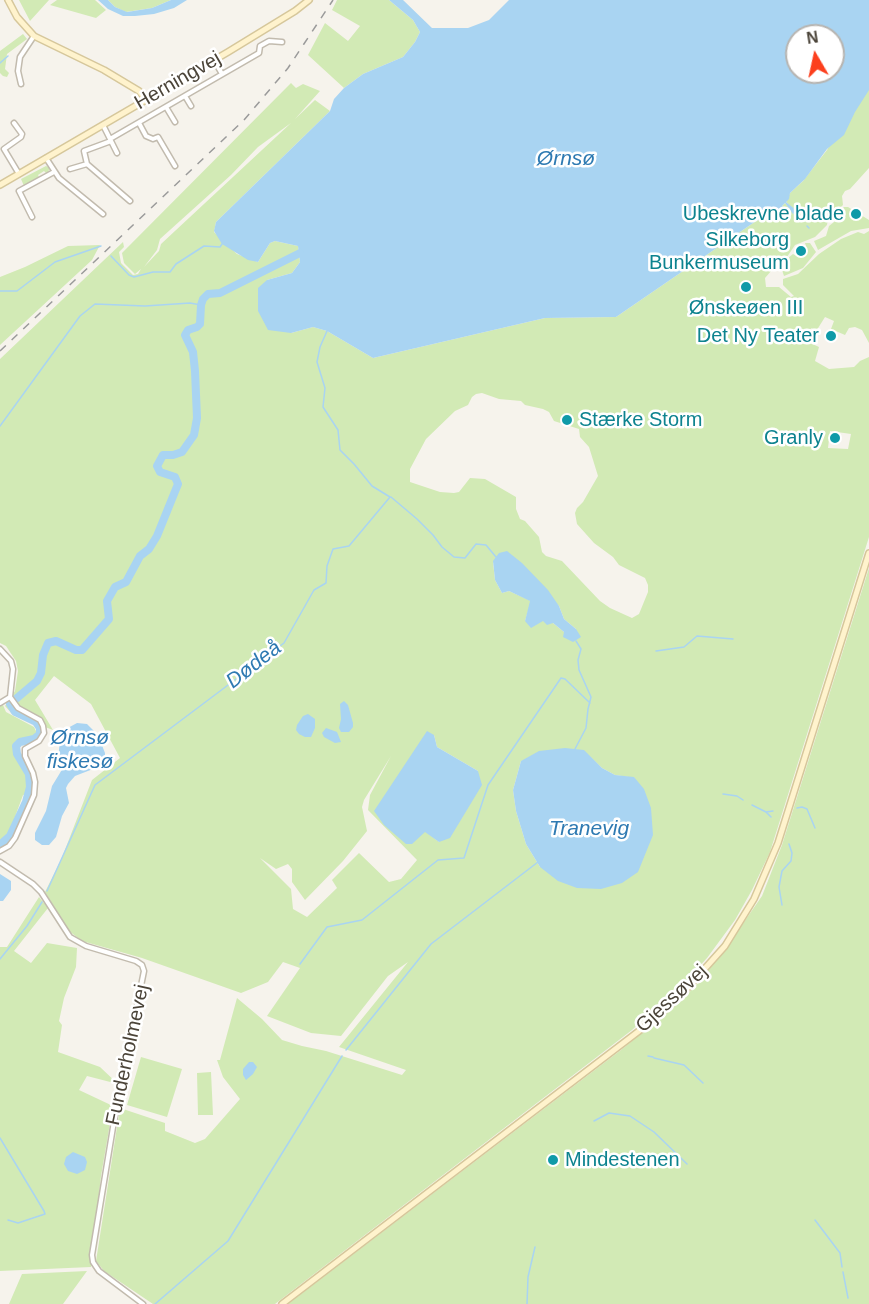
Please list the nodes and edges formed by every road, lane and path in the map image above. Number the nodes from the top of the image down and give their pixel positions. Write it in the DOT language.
graph roads {
  1 [pos="8,0"];
  2 [pos="309,0"];
  3 [pos="34,36"];
  4 [pos="282,42"];
  5 [pos="214,60"];
  6 [pos="222,74"];
  7 [pos="21,84"];
  8 [pos="185,96"];
  9 [pos="146,100"];
  10 [pos="191,106"];
  11 [pos="166,107"];
  12 [pos="175,122"];
  13 [pos="14,123"];
  14 [pos="139,123"];
  15 [pos="103,125"];
  16 [pos="111,140"];
  17 [pos="2,150"];
  18 [pos="117,153"];
  19 [pos="46,158"];
  20 [pos="87,164"];
  21 [pos="175,166"];
  22 [pos="70,169"];
  23 [pos="54,172"];
  24 [pos="19,174"];
  25 [pos="0,185"];
  26 [pos="130,201"];
  27 [pos="103,214"];
  28 [pos="32,217"];
  29 [pos="869,553"];
  30 [pos="0,649"];
  31 [pos="10,697"];
  32 [pos="0,703"];
  33 [pos="0,851"];
  34 [pos="0,862"];
  35 [pos="143,1304"];
  36 [pos="282,1304"];
  1 -- 3 [label="street"];
  2 -- 5 [label="street, Herningvej"];
  3 -- 7 [label="street"];
  3 -- 9 [label="street"];
  4 -- 6 [label="street"];
  5 -- 6 [label="street"];
  5 -- 9 [label="street, Herningvej"];
  6 -- 8 [label="street"];
  8 -- 10 [label="street"];
  8 -- 11 [label="street"];
  9 -- 15 [label="street, Herningvej"];
  11 -- 12 [label="street"];
  11 -- 14 [label="street"];
  13 -- 17 [label="street"];
  14 -- 16 [label="street"];
  14 -- 21 [label="street"];
  15 -- 16 [label="street"];
  15 -- 19 [label="street, Herningvej"];
  16 -- 18 [label="street"];
  16 -- 20 [label="street"];
  17 -- 24 [label="street"];
  19 -- 23 [label="street"];
  19 -- 24 [label="street, Herningvej"];
  20 -- 22 [label="street"];
  20 -- 26 [label="street"];
  23 -- 27 [label="street"];
  23 -- 28 [label="street"];
  24 -- 25 [label="street, Herningvej"];
  29 -- 36 [label="street, Gjessøvej"];
  30 -- 31 [label="street"];
  31 -- 32 [label="street"];
  31 -- 33 [label="street"];
  34 -- 35 [label="street, Funderholmevej"];
}
